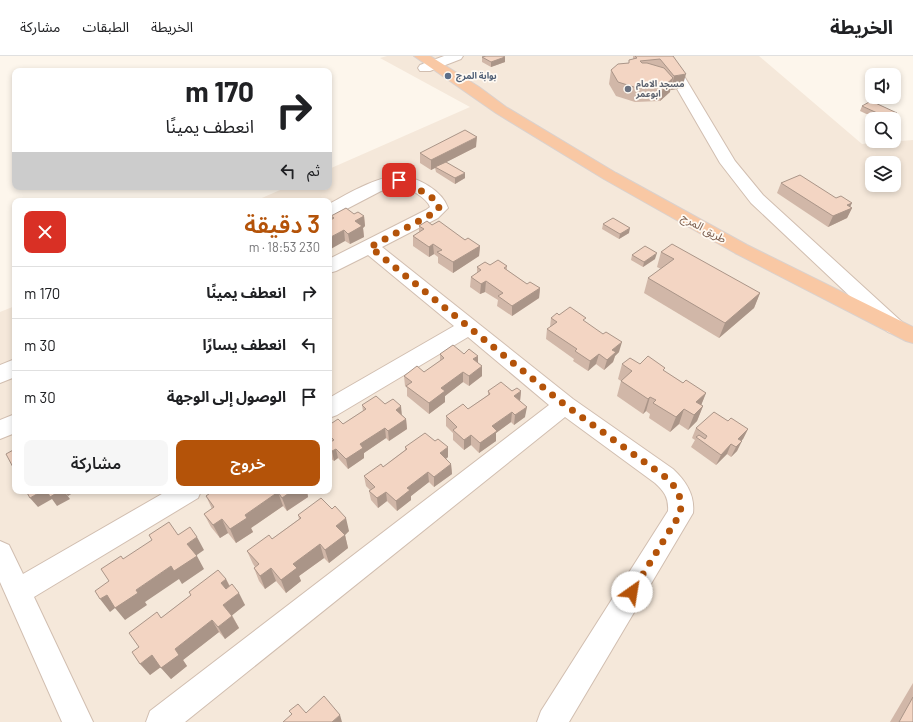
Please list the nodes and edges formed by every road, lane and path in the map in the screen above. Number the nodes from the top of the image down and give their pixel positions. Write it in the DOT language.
graph roads {
  1 [pos="406,56"];
  2 [pos="456,56"];
  3 [pos="665,56"];
  4 [pos="427,63"];
  5 [pos="332,210"];
  6 [pos="370,247"];
  7 [pos="332,266"];
  8 [pos="468,327"];
  9 [pos="896,328"];
  10 [pos="913,336"];
  11 [pos="12,369"];
  12 [pos="0,375"];
  13 [pos="565,405"];
  14 [pos="332,407"];
  15 [pos="12,424"];
  16 [pos="0,430"];
  17 [pos="184,494"];
  18 [pos="0,554"];
  19 [pos="17,592"];
  20 [pos="78,722"];
  21 [pos="161,722"];
  22 [pos="552,722"];
  1 -- 4 [label="highway, طريق المرج"];
  2 -- 4 [label="street"];
  3 -- 9 [label="street"];
  4 -- 9 [label="highway, طريق المرج"];
  5 -- 6 [label="street"];
  6 -- 7 [label="street"];
  6 -- 8 [label="street"];
  8 -- 13 [label="street"];
  8 -- 14 [label="street"];
  9 -- 10 [label="highway, طريق المرج"];
  11 -- 12 [label="street"];
  13 -- 21 [label="street"];
  13 -- 22 [label="street"];
  15 -- 16 [label="street"];
  17 -- 19 [label="street"];
  18 -- 19 [label="street"];
  19 -- 20 [label="street"];
}
